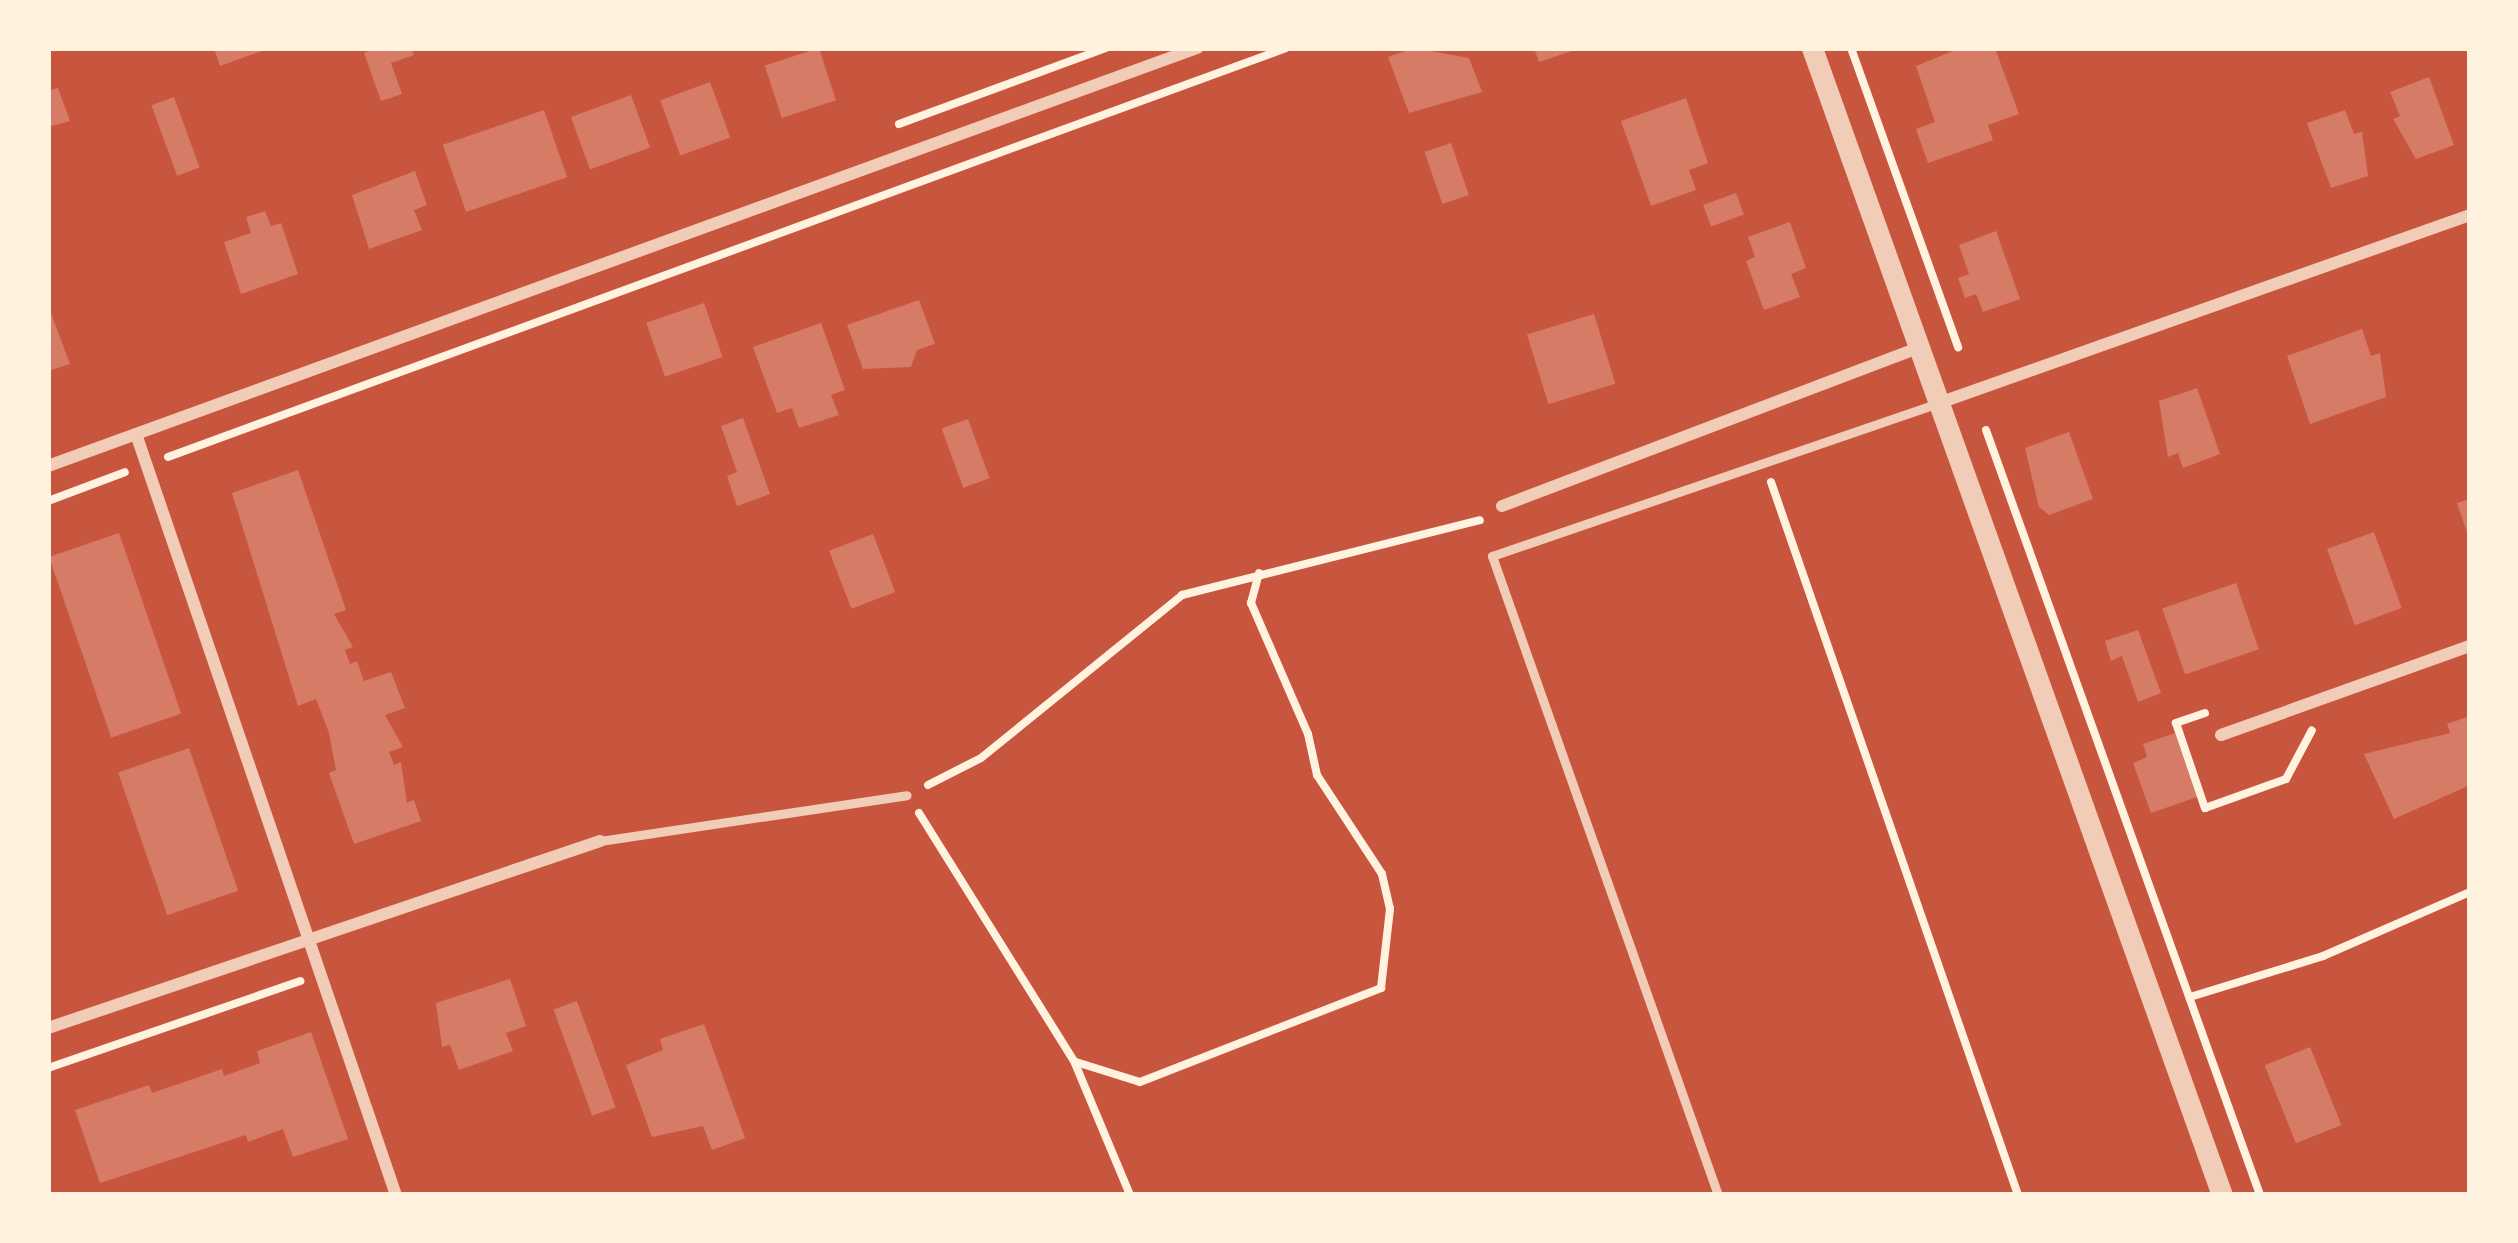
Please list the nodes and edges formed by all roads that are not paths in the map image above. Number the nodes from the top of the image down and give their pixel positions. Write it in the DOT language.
graph roads {
  1 [pos="1197,48"];
  2 [pos="1812,48"];
  3 [pos="2470,215"];
  4 [pos="1919,348"];
  5 [pos="1939,403"];
  6 [pos="136,434"];
  7 [pos="48,466"];
  8 [pos="1502,506"];
  9 [pos="2470,646"];
  10 [pos="2221,735"];
  11 [pos="907,794"];
  12 [pos="600,841"];
  13 [pos="312,937"];
  14 [pos="48,1028"];
  15 [pos="396,1195"];
  16 [pos="1718,1195"];
  17 [pos="2222,1195"];
  1 -- 6 [label="street"];
  2 -- 4 [label="street"];
  3 -- 5 [label="street"];
  4 -- 5 [label="street"];
  4 -- 8 [label="street"];
  5 -- 16 [label="lane"];
  5 -- 17 [label="street"];
  6 -- 7 [label="street"];
  6 -- 13 [label="street"];
  9 -- 10 [label="street"];
  11 -- 12 [label="lane"];
  12 -- 13 [label="street"];
  13 -- 14 [label="street"];
  13 -- 15 [label="street"];
}
